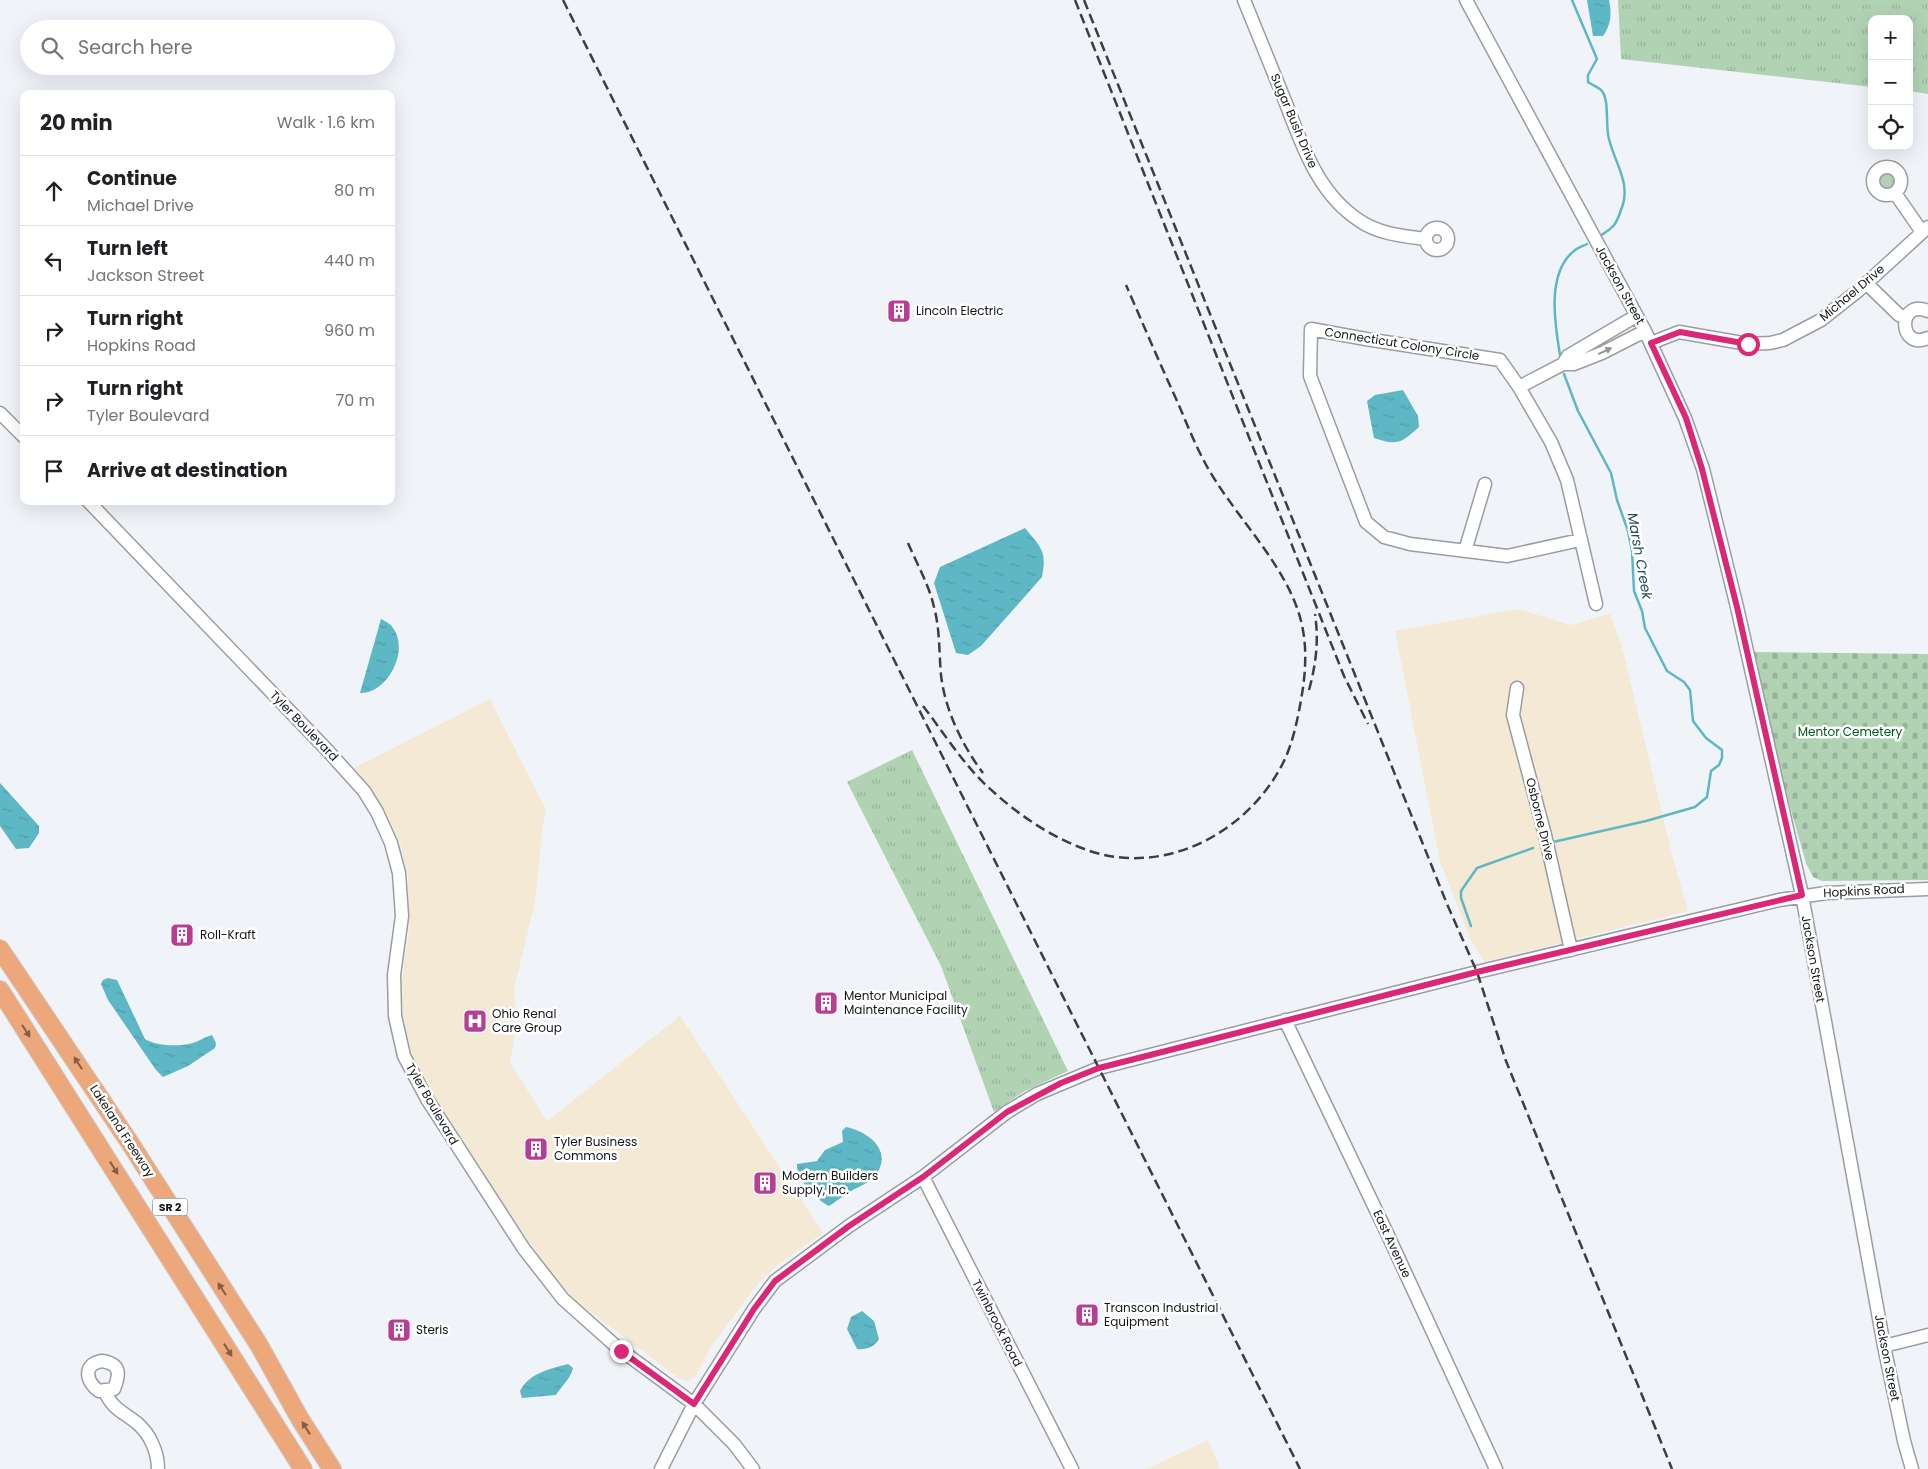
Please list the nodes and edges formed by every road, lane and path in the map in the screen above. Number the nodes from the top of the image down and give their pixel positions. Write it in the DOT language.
graph roads {
  1 [pos="1244,0"];
  2 [pos="1466,0"];
  3 [pos="1895,193"];
  4 [pos="1925,230"];
  5 [pos="1426,239"];
  6 [pos="1866,283"];
  7 [pos="1928,311"];
  8 [pos="1636,316"];
  9 [pos="1906,318"];
  10 [pos="1645,330"];
  11 [pos="1928,338"];
  12 [pos="1651,343"];
  13 [pos="1563,364"];
  14 [pos="1519,387"];
  15 [pos="0,413"];
  16 [pos="20,433"];
  17 [pos="1485,484"];
  18 [pos="92,505"];
  19 [pos="1580,540"];
  20 [pos="1465,551"];
  21 [pos="1596,604"];
  22 [pos="1517,688"];
  23 [pos="1928,888"];
  24 [pos="1802,895"];
  25 [pos="0,949"];
  26 [pos="1571,950"];
  27 [pos="0,990"];
  28 [pos="1285,1020"];
  29 [pos="923,1177"];
  30 [pos="1928,1335"];
  31 [pos="1884,1346"];
  32 [pos="104,1390"];
  33 [pos="694,1404"];
  34 [pos="158,1469"];
  35 [pos="303,1469"];
  36 [pos="332,1469"];
  37 [pos="661,1469"];
  38 [pos="753,1469"];
  39 [pos="1072,1469"];
  40 [pos="1496,1469"];
  41 [pos="1912,1469"];
  1 -- 5 [label="street, Sugar Bush Drive"];
  2 -- 8 [label="street, Jackson Street"];
  3 -- 4 [label="street"];
  4 -- 6 [label="street, Michael Drive"];
  6 -- 9 [label="street"];
  6 -- 12 [label="street, Michael Drive"];
  7 -- 9 [label="street"];
  8 -- 10 [label="street, Jackson Street"];
  8 -- 13 [label="street"];
  9 -- 11 [label="street"];
  10 -- 12 [label="street, Jackson Street"];
  13 -- 10 [label="street, one-way"];
  12 -- 24 [label="street, Jackson Street"];
  13 -- 14 [label="street"];
  14 -- 19 [label="street, Connecticut Colony Circle"];
  14 -- 20 [label="street, Connecticut Colony Circle"];
  15 -- 16 [label="street"];
  17 -- 20 [label="street"];
  18 -- 33 [label="street, Tyler Boulevard"];
  19 -- 20 [label="street, Connecticut Colony Circle"];
  19 -- 21 [label="street, Connecticut Colony Circle"];
  22 -- 26 [label="street, Osborne Drive"];
  23 -- 24 [label="street, Hopkins Road"];
  24 -- 26 [label="street, Hopkins Road"];
  24 -- 31 [label="street, Jackson Street"];
  36 -- 25 [label="highway, Lakeland Freeway / SR 2, one-way"];
  26 -- 28 [label="street, Hopkins Road"];
  27 -- 35 [label="highway, Lakeland Freeway / SR 2, one-way"];
  28 -- 29 [label="street, Hopkins Road"];
  28 -- 40 [label="street, East Avenue"];
  29 -- 33 [label="street, Hopkins Road"];
  29 -- 39 [label="street, Twinbrook Road"];
  30 -- 31 [label="street"];
  31 -- 41 [label="street, Jackson Street"];
  32 -- 34 [label="street"];
  33 -- 37 [label="street, Hopkins Road"];
  33 -- 38 [label="street, Tyler Boulevard"];
}
